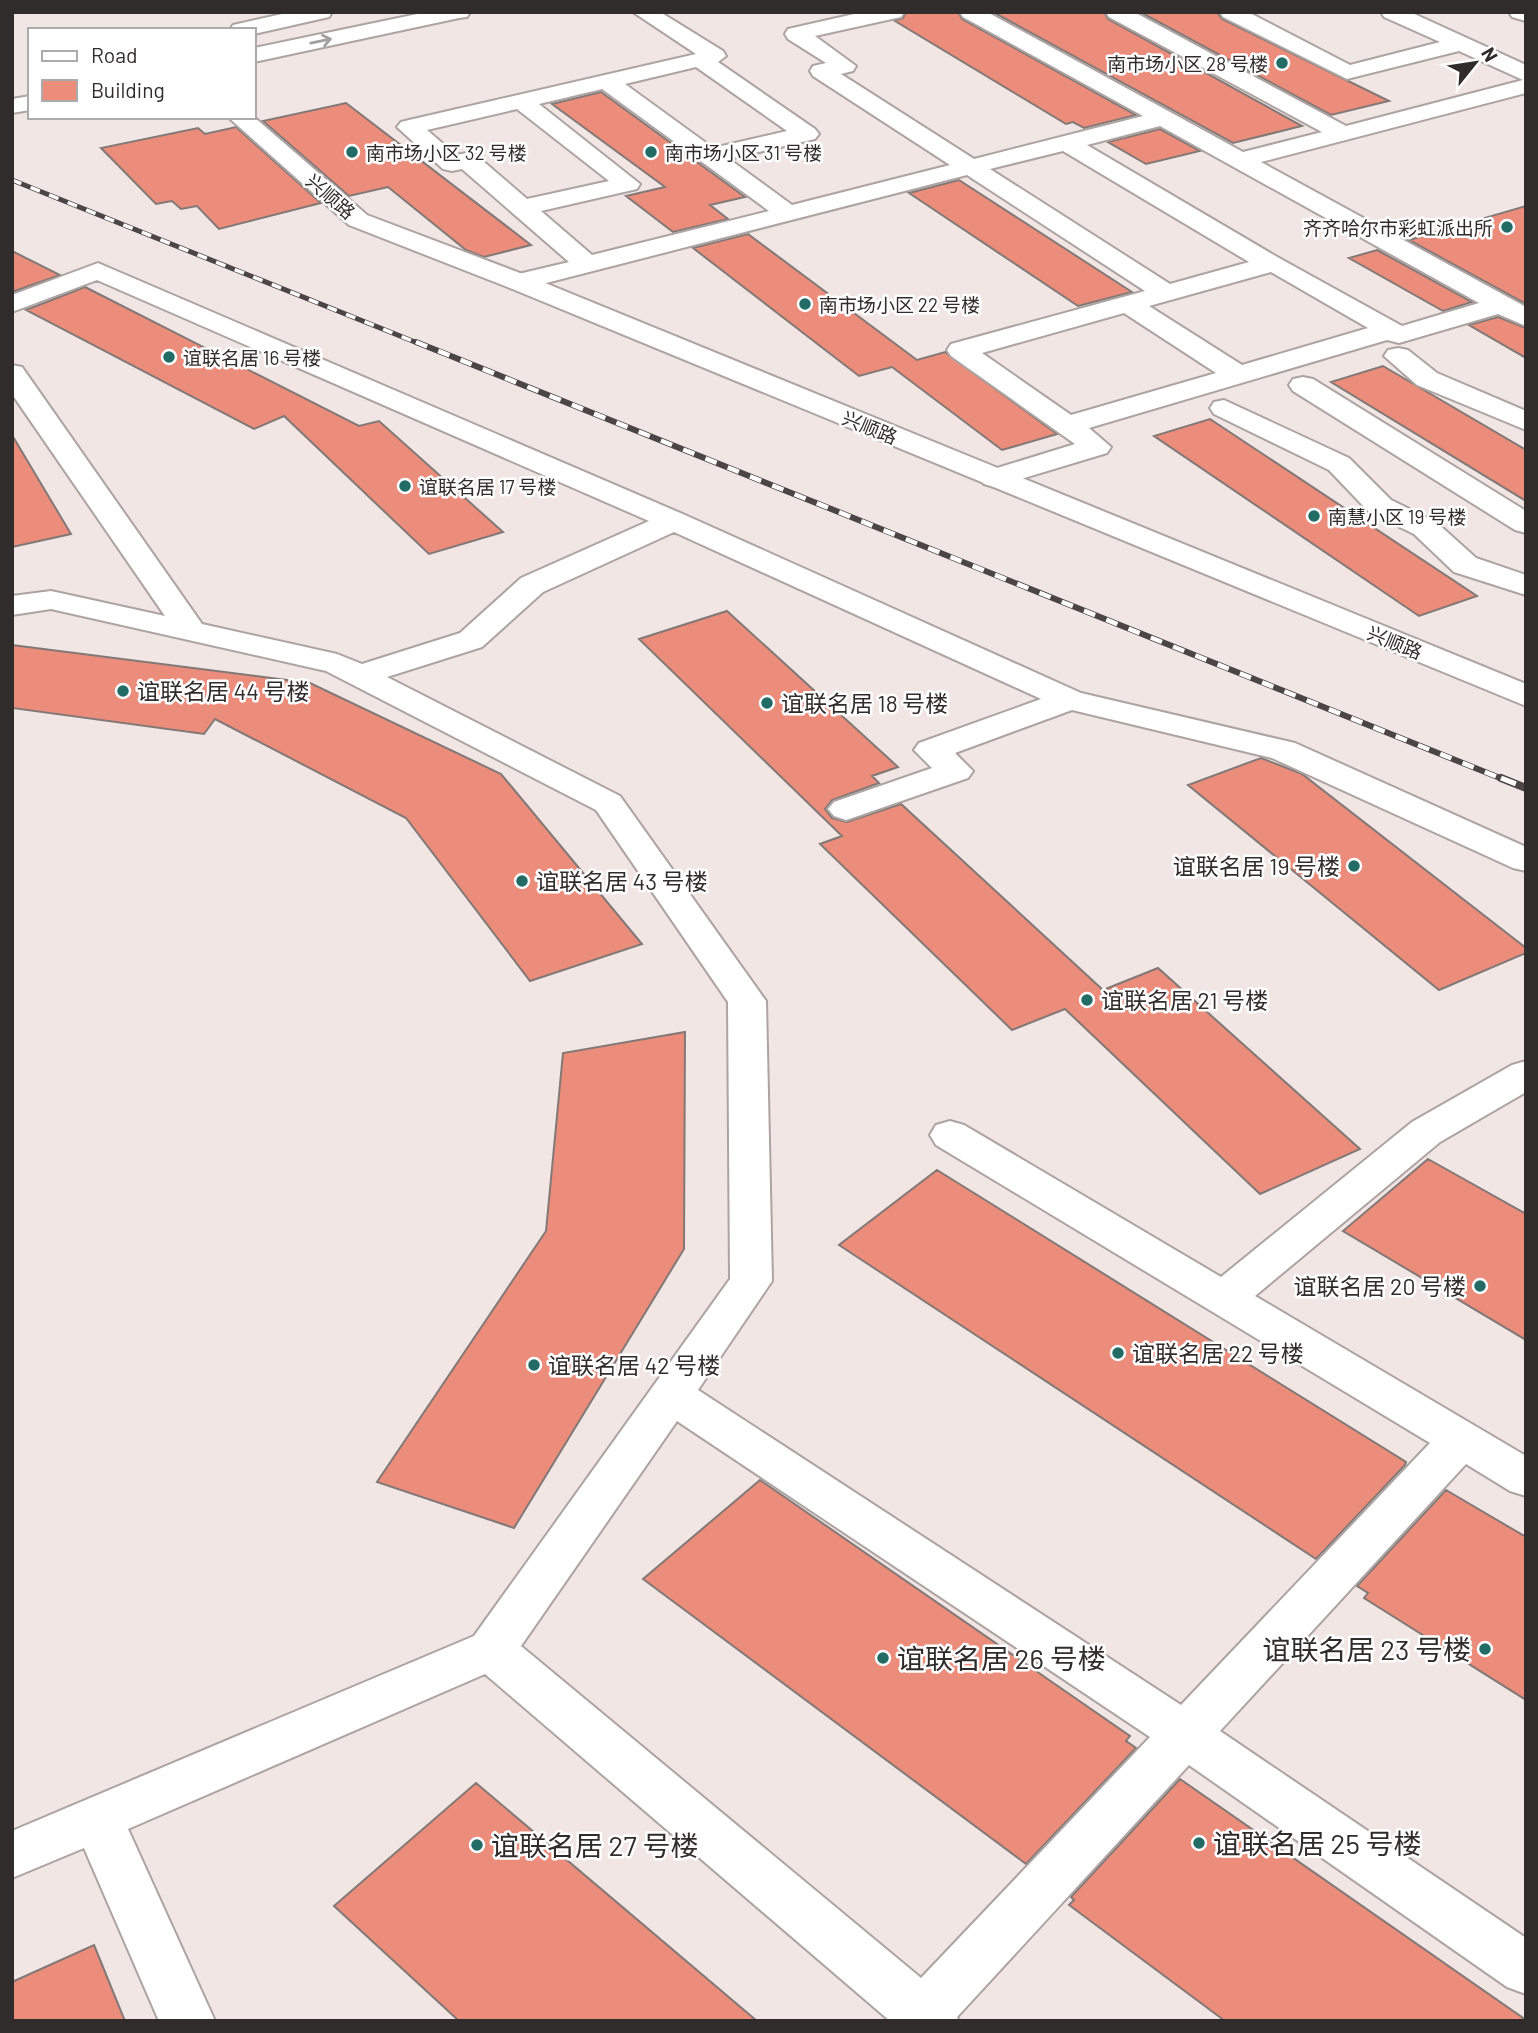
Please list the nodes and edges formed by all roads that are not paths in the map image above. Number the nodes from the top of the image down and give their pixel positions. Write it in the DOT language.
graph roads {
  1 [pos="320,12"];
  2 [pos="460,12"];
  3 [pos="644,12"];
  4 [pos="892,12"];
  5 [pos="971,12"];
  6 [pos="1117,12"];
  7 [pos="1231,12"];
  8 [pos="1392,12"];
  9 [pos="1521,12"];
  10 [pos="1526,15"];
  11 [pos="250,28"];
  12 [pos="1461,44"];
  13 [pos="256,55"];
  14 [pos="700,60"];
  15 [pos="1526,74"];
  16 [pos="606,81"];
  17 [pos="1526,86"];
  18 [pos="521,101"];
  19 [pos="1163,118"];
  20 [pos="242,119"];
  21 [pos="1343,134"];
  22 [pos="1067,143"];
  23 [pos="709,156"];
  24 [pos="1242,160"];
  25 [pos="971,167"];
  26 [pos="522,208"];
  27 [pos="789,214"];
  28 [pos="1277,264"];
  29 [pos="587,265"];
  30 [pos="519,282"];
  31 [pos="1166,293"];
  32 [pos="12,304"];
  33 [pos="1128,304"];
  34 [pos="1499,305"];
  35 [pos="1526,318"];
  36 [pos="1394,343"];
  37 [pos="12,373"];
  38 [pos="1238,375"];
  39 [pos="1303,385"];
  40 [pos="1224,408"];
  41 [pos="1526,422"];
  42 [pos="1067,425"];
  43 [pos="994,478"];
  44 [pos="674,521"];
  45 [pos="1526,524"];
  46 [pos="1526,586"];
  47 [pos="12,607"];
  48 [pos="191,631"];
  49 [pos="360,675"];
  50 [pos="1526,696"];
  51 [pos="1070,700"];
  52 [pos="846,809"];
  53 [pos="1526,860"];
  54 [pos="1526,1074"];
  55 [pos="950,1135"];
  56 [pos="1224,1298"];
  57 [pos="671,1394"];
  58 [pos="1461,1440"];
  59 [pos="1526,1479"];
  60 [pos="491,1650"];
  61 [pos="1185,1734"];
  62 [pos="97,1819"];
  63 [pos="12,1855"];
  64 [pos="1526,1969"];
  65 [pos="927,2017"];
  66 [pos="187,2021"];
  1 -- 11 [label="street"];
  13 -- 2 [label="street, one-way"];
  3 -- 14 [label="street"];
  4 -- 25 [label="street"];
  5 -- 19 [label="street"];
  6 -- 21 [label="street"];
  7 -- 12 [label="street"];
  8 -- 12 [label="street"];
  9 -- 10 [label="street"];
  12 -- 15 [label="street"];
  14 -- 16 [label="street"];
  14 -- 23 [label="street"];
  16 -- 18 [label="street"];
  16 -- 23 [label="street"];
  17 -- 21 [label="street"];
  18 -- 26 [label="street"];
  18 -- 26 [label="street"];
  19 -- 22 [label="street"];
  19 -- 24 [label="street"];
  20 -- 30 [label="street, 兴顺路"];
  21 -- 24 [label="street"];
  22 -- 25 [label="street"];
  22 -- 31 [label="street"];
  23 -- 27 [label="street"];
  24 -- 34 [label="street"];
  25 -- 27 [label="street"];
  25 -- 31 [label="street"];
  26 -- 29 [label="street"];
  27 -- 29 [label="street"];
  28 -- 36 [label="street"];
  29 -- 30 [label="street"];
  30 -- 43 [label="street, 兴顺路"];
  31 -- 33 [label="street"];
  32 -- 44 [label="street"];
  33 -- 38 [label="street"];
  33 -- 42 [label="street"];
  34 -- 35 [label="street"];
  34 -- 36 [label="street"];
  36 -- 38 [label="street"];
  36 -- 41 [label="street"];
  37 -- 48 [label="street"];
  38 -- 42 [label="street"];
  39 -- 45 [label="street"];
  40 -- 46 [label="street"];
  42 -- 43 [label="street"];
  43 -- 50 [label="street, 兴顺路"];
  44 -- 49 [label="street"];
  44 -- 51 [label="street"];
  47 -- 48 [label="street"];
  48 -- 49 [label="street"];
  49 -- 57 [label="street"];
  51 -- 52 [label="street"];
  51 -- 53 [label="street"];
  54 -- 56 [label="street"];
  55 -- 56 [label="street"];
  56 -- 58 [label="street"];
  57 -- 60 [label="street"];
  57 -- 61 [label="street"];
  58 -- 59 [label="street"];
  58 -- 61 [label="street"];
  60 -- 62 [label="street"];
  60 -- 65 [label="street"];
  61 -- 64 [label="street"];
  61 -- 65 [label="street"];
  62 -- 63 [label="street"];
  62 -- 66 [label="street"];
}
